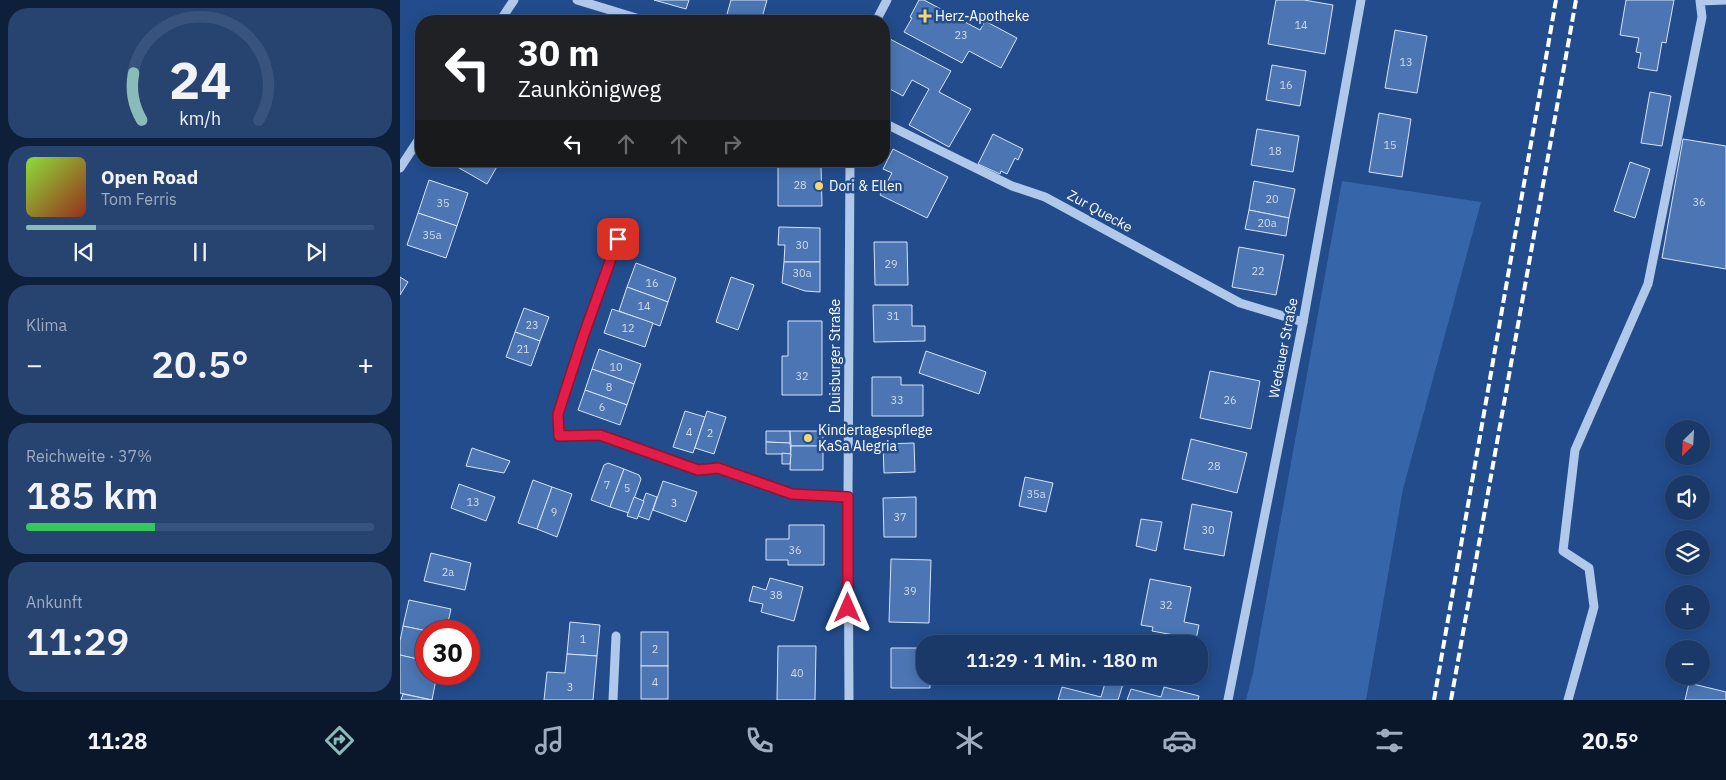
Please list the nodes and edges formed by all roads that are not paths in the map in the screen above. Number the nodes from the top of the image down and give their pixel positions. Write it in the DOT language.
graph roads {
  1 [pos="514,0"];
  2 [pos="577,0"];
  3 [pos="887,0"];
  4 [pos="1361,0"];
  5 [pos="1700,0"];
  6 [pos="1726,0"];
  7 [pos="504,15"];
  8 [pos="626,15"];
  9 [pos="879,15"];
  10 [pos="890,126"];
  11 [pos="415,145"];
  12 [pos="850,167"];
  13 [pos="400,168"];
  14 [pos="618,239"];
  15 [pos="1303,322"];
  16 [pos="848,497"];
  17 [pos="616,636"];
  18 [pos="613,700"];
  19 [pos="848,700"];
  20 [pos="1228,700"];
  21 [pos="1568,700"];
  1 -- 7 [label="street"];
  2 -- 8 [label="street"];
  3 -- 9 [label="street"];
  4 -- 15 [label="street, Wedauer Straße"];
  5 -- 6 [label="street"];
  5 -- 21 [label="street"];
  10 -- 15 [label="street, Zur Quecke"];
  11 -- 13 [label="street"];
  12 -- 16 [label="street, Duisburger Straße"];
  14 -- 16 [label="street"];
  15 -- 20 [label="street, Wedauer Straße"];
  16 -- 19 [label="street, Duisburger Straße"];
  17 -- 18 [label="street"];
}
